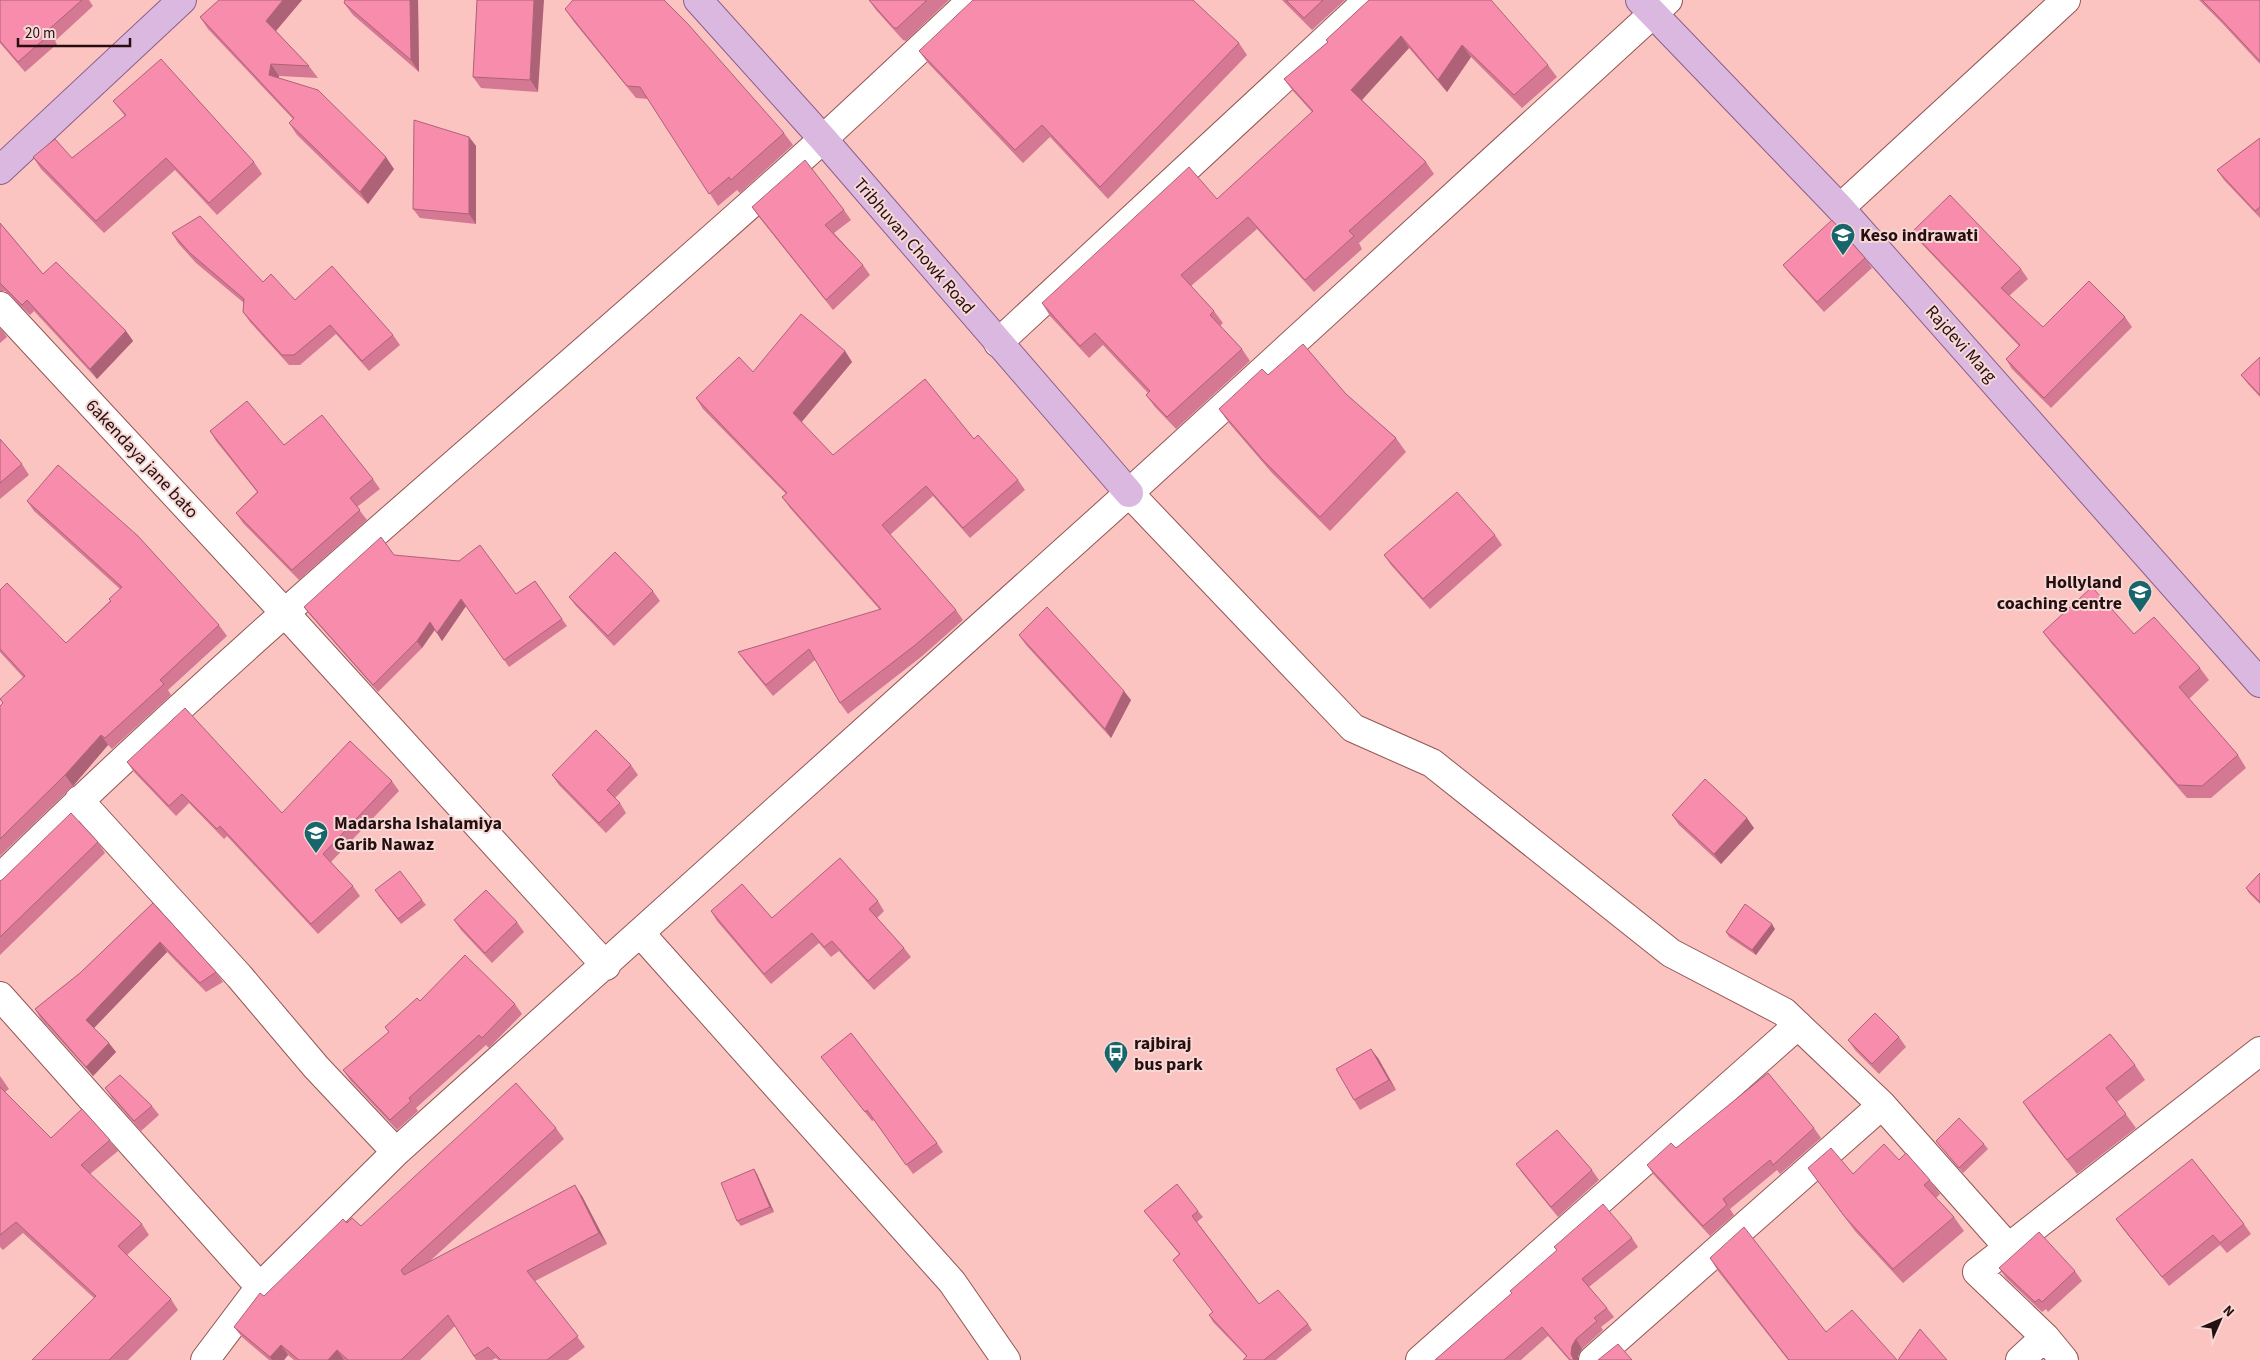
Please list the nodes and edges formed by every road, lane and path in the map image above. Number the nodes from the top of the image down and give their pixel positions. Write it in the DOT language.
graph roads {
  1 [pos="182,0"];
  2 [pos="698,0"];
  3 [pos="972,0"];
  4 [pos="1368,0"];
  5 [pos="2066,0"];
  6 [pos="1654,5"];
  7 [pos="823,139"];
  8 [pos="0,170"];
  9 [pos="1840,208"];
  10 [pos="0,306"];
  11 [pos="998,343"];
  12 [pos="1129,493"];
  13 [pos="284,612"];
  14 [pos="2260,683"];
  15 [pos="79,800"];
  16 [pos="0,878"];
  17 [pos="641,934"];
  18 [pos="606,966"];
  19 [pos="0,996"];
  20 [pos="1798,1025"];
  21 [pos="2260,1051"];
  22 [pos="1882,1105"];
  23 [pos="396,1152"];
  24 [pos="2008,1247"];
  25 [pos="260,1287"];
  26 [pos="2046,1337"];
  27 [pos="205,1360"];
  28 [pos="1006,1360"];
  29 [pos="1420,1360"];
  30 [pos="1593,1360"];
  31 [pos="2020,1360"];
  32 [pos="2064,1360"];
  1 -- 8 [label="main road"];
  2 -- 7 [label="main road, Tribhuvan Chowk Road"];
  3 -- 7 [label="street"];
  4 -- 11 [label="street"];
  5 -- 9 [label="street"];
  6 -- 9 [label="main road, Rajdevi Marg"];
  6 -- 12 [label="street"];
  7 -- 11 [label="main road, Tribhuvan Chowk Road"];
  7 -- 13 [label="street"];
  9 -- 14 [label="main road, Rajdevi Marg"];
  10 -- 13 [label="street, 6akendaya jane bato"];
  11 -- 12 [label="main road, Tribhuvan Chowk Road"];
  12 -- 17 [label="street"];
  12 -- 20 [label="street"];
  13 -- 15 [label="street"];
  13 -- 18 [label="street, 6akendaya jane bato"];
  15 -- 16 [label="street"];
  15 -- 23 [label="street"];
  17 -- 18 [label="street"];
  17 -- 28 [label="street"];
  18 -- 23 [label="street"];
  19 -- 25 [label="street"];
  20 -- 22 [label="street"];
  20 -- 29 [label="street"];
  21 -- 24 [label="street"];
  22 -- 24 [label="street"];
  22 -- 30 [label="street"];
  23 -- 25 [label="street"];
  24 -- 26 [label="street"];
  25 -- 27 [label="street"];
  26 -- 31 [label="street"];
  26 -- 32 [label="street"];
}
